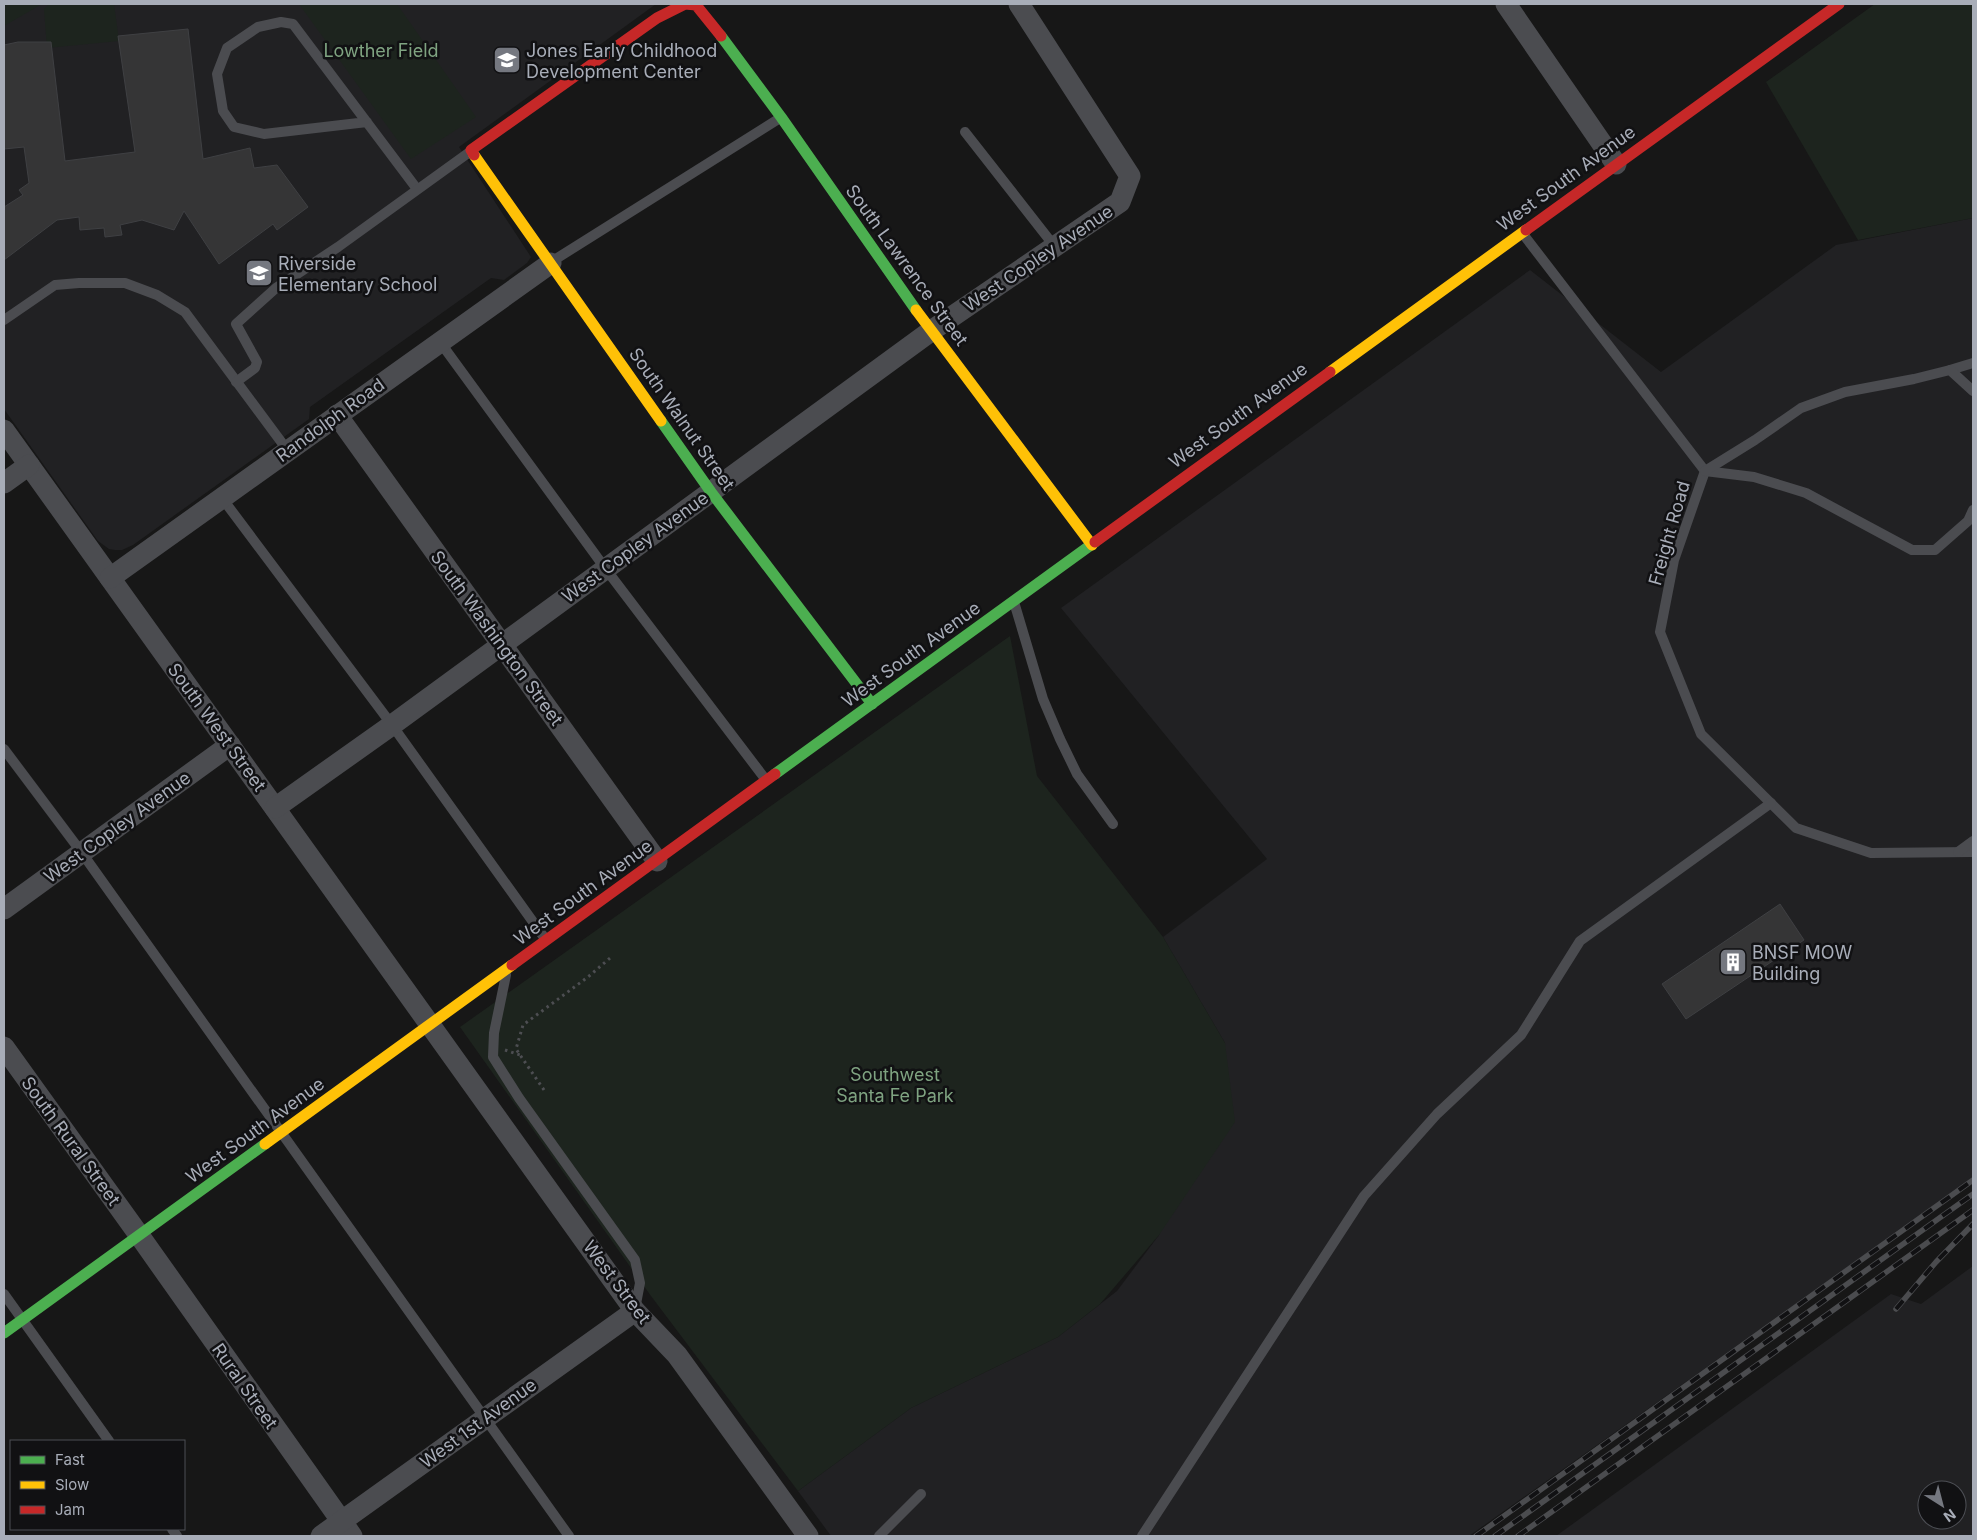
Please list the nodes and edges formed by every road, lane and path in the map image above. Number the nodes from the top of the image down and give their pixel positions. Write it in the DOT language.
graph roads {
  1 [pos="1019,4"];
  2 [pos="1506,4"];
  3 [pos="1834,5"];
  4 [pos="781,118"];
  5 [pos="367,122"];
  6 [pos="965,132"];
  7 [pos="471,150"];
  8 [pos="1616,164"];
  9 [pos="417,189"];
  10 [pos="1521,232"];
  11 [pos="1055,247"];
  12 [pos="551,263"];
  13 [pos="4,320"];
  14 [pos="932,330"];
  15 [pos="440,342"];
  16 [pos="1973,363"];
  17 [pos="1950,370"];
  18 [pos="236,382"];
  19 [pos="1973,391"];
  20 [pos="338,415"];
  21 [pos="4,430"];
  22 [pos="288,451"];
  23 [pos="29,465"];
  24 [pos="1705,471"];
  25 [pos="4,482"];
  26 [pos="711,492"];
  27 [pos="222,498"];
  28 [pos="1973,510"];
  29 [pos="1092,545"];
  30 [pos="605,568"];
  31 [pos="110,578"];
  32 [pos="1014,601"];
  33 [pos="501,644"];
  34 [pos="872,704"];
  35 [pos="392,725"];
  36 [pos="230,745"];
  37 [pos="4,748"];
  38 [pos="767,781"];
  39 [pos="1771,802"];
  40 [pos="275,808"];
  41 [pos="1113,824"];
  42 [pos="1973,841"];
  43 [pos="1958,852"];
  44 [pos="1973,852"];
  45 [pos="82,853"];
  46 [pos="657,861"];
  47 [pos="4,909"];
  48 [pos="547,940"];
  49 [pos="610,958"];
  50 [pos="507,970"];
  51 [pos="430,1025"];
  52 [pos="4,1047"];
  53 [pos="505,1050"];
  54 [pos="520,1055"];
  55 [pos="544,1090"];
  56 [pos="282,1132"];
  57 [pos="139,1235"];
  58 [pos="4,1294"];
  59 [pos="635,1311"];
  60 [pos="22,1320"];
  61 [pos="4,1333"];
  62 [pos="485,1418"];
  63 [pos="108,1440"];
  64 [pos="921,1494"];
  65 [pos="347,1529"];
  66 [pos="321,1536"];
  67 [pos="569,1536"];
  68 [pos="808,1536"];
  69 [pos="879,1536"];
  70 [pos="1142,1536"];
  1 -- 11 [label="street, West Copley Avenue"];
  2 -- 8 [label="street"];
  3 -- 8 [label="main road, West South Avenue"];
  4 -- 7 [label="main road, South Lawrence Street"];
  4 -- 12 [label="lane"];
  4 -- 14 [label="main road, South Lawrence Street"];
  5 -- 5 [label="lane"];
  5 -- 9 [label="lane"];
  6 -- 11 [label="lane"];
  7 -- 9 [label="lane"];
  7 -- 12 [label="main road, South Walnut Street"];
  8 -- 10 [label="main road, West South Avenue"];
  9 -- 18 [label="lane"];
  10 -- 24 [label="lane, Freight Road"];
  10 -- 29 [label="main road, West South Avenue"];
  11 -- 14 [label="street, West Copley Avenue"];
  12 -- 15 [label="street, Randolph Road"];
  12 -- 26 [label="main road, South Walnut Street"];
  13 -- 18 [label="lane"];
  14 -- 26 [label="street, West Copley Avenue"];
  14 -- 29 [label="main road, South Lawrence Street"];
  15 -- 20 [label="street, Randolph Road"];
  15 -- 30 [label="lane"];
  16 -- 17 [label="lane"];
  17 -- 19 [label="lane"];
  17 -- 24 [label="lane"];
  18 -- 22 [label="lane"];
  20 -- 22 [label="street, Randolph Road"];
  20 -- 33 [label="street, South Washington Street"];
  21 -- 23 [label="street, South West Street"];
  22 -- 27 [label="street, Randolph Road"];
  23 -- 25 [label="street"];
  23 -- 31 [label="street, South West Street"];
  24 -- 28 [label="lane"];
  24 -- 39 [label="lane, Freight Road"];
  26 -- 30 [label="street, West Copley Avenue"];
  26 -- 34 [label="main road, South Walnut Street"];
  27 -- 31 [label="street, Randolph Road"];
  27 -- 35 [label="lane"];
  29 -- 32 [label="main road, West South Avenue"];
  30 -- 33 [label="street, West Copley Avenue"];
  30 -- 38 [label="lane"];
  31 -- 36 [label="street, South West Street"];
  32 -- 34 [label="main road, West South Avenue"];
  32 -- 41 [label="lane"];
  33 -- 35 [label="street, West Copley Avenue"];
  33 -- 46 [label="street, South Washington Street"];
  34 -- 38 [label="main road, West South Avenue"];
  35 -- 40 [label="street, West Copley Avenue"];
  35 -- 48 [label="lane"];
  36 -- 40 [label="street, South West Street"];
  36 -- 45 [label="street, West Copley Avenue"];
  37 -- 45 [label="lane"];
  38 -- 46 [label="main road, West South Avenue"];
  39 -- 43 [label="lane, Freight Road"];
  39 -- 70 [label="lane"];
  40 -- 51 [label="street, South West Street"];
  42 -- 43 [label="lane"];
  43 -- 44 [label="lane, Freight Road"];
  45 -- 47 [label="street, West Copley Avenue"];
  45 -- 56 [label="lane"];
  46 -- 48 [label="main road, West South Avenue"];
  48 -- 50 [label="main road, West South Avenue"];
  49 -- 54 [label="path"];
  50 -- 51 [label="main road, West South Avenue"];
  50 -- 59 [label="lane"];
  51 -- 56 [label="main road, West South Avenue"];
  51 -- 59 [label="street, West Street"];
  52 -- 57 [label="street, South Rural Street"];
  53 -- 54 [label="path"];
  54 -- 55 [label="path"];
  56 -- 57 [label="main road, West South Avenue"];
  56 -- 62 [label="lane"];
  57 -- 60 [label="main road, West South Avenue"];
  57 -- 65 [label="street, Rural Street"];
  58 -- 60 [label="lane"];
  59 -- 62 [label="street, West 1st Avenue"];
  59 -- 68 [label="street, West Street"];
  60 -- 61 [label="main road, West South Avenue"];
  60 -- 63 [label="lane"];
  62 -- 65 [label="street, West 1st Avenue"];
  62 -- 67 [label="lane"];
  64 -- 69 [label="lane"];
  65 -- 66 [label="street, West 1st Avenue"];
}
